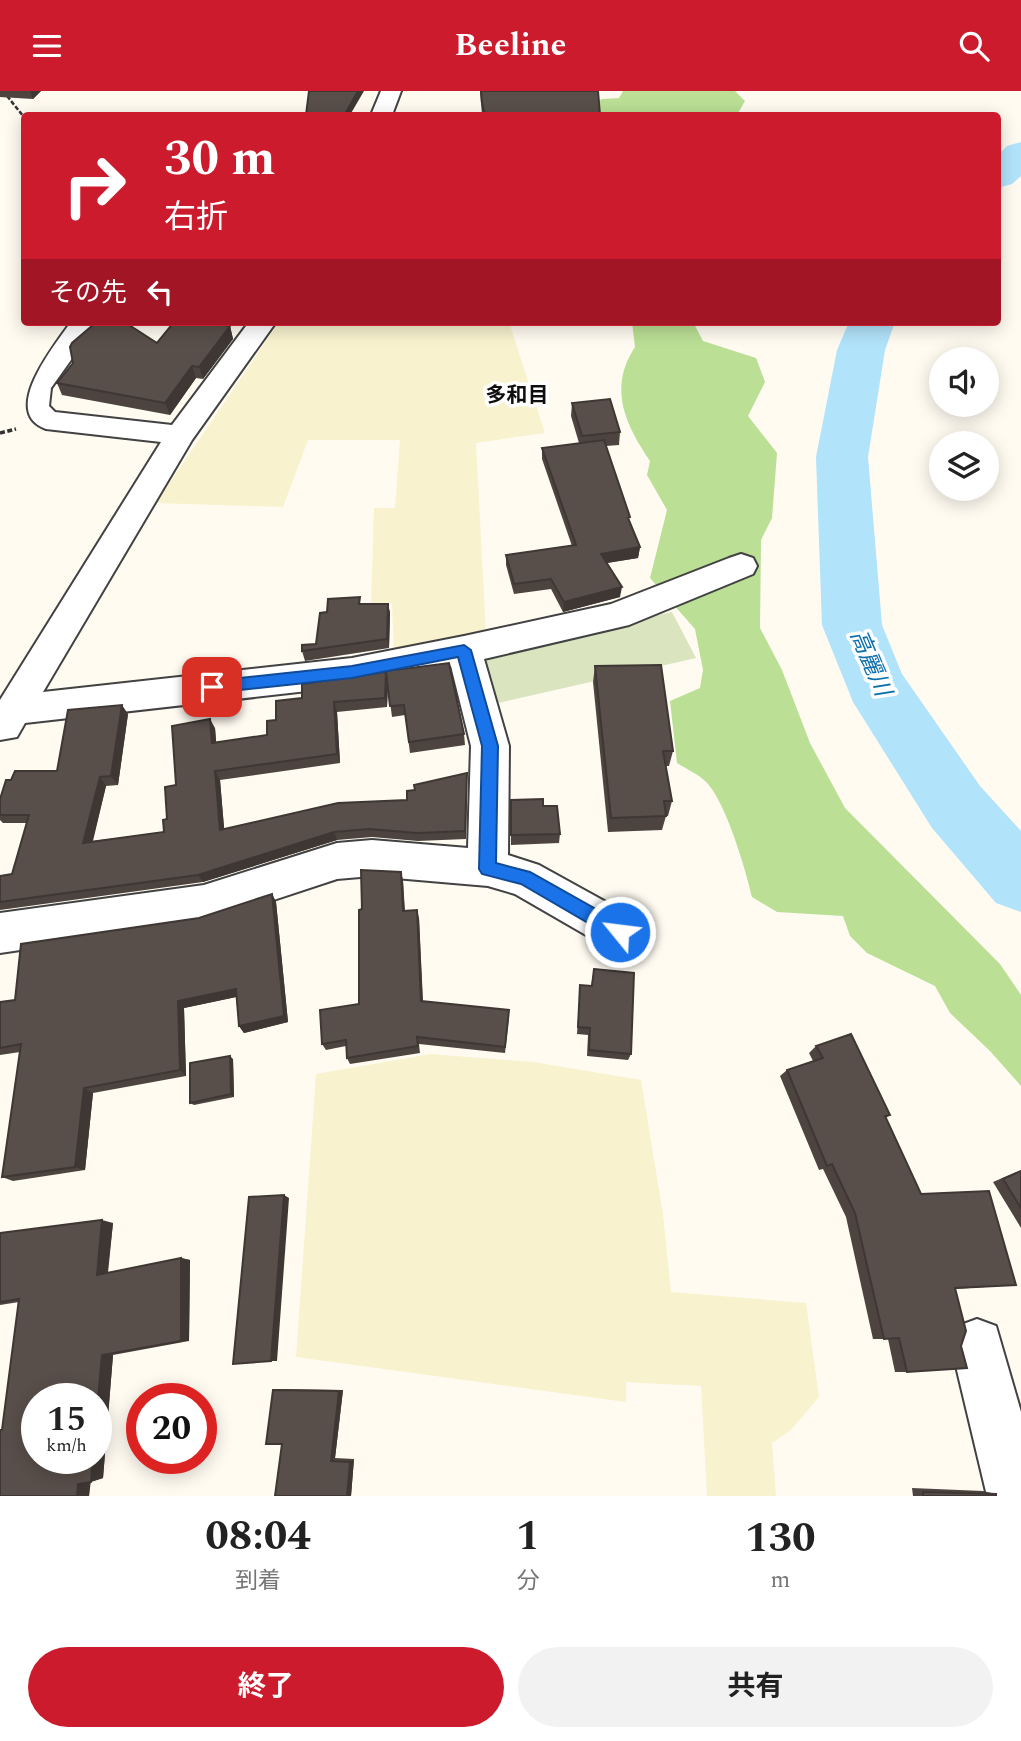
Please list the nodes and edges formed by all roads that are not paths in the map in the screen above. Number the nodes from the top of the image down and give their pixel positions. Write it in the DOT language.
graph roads {
  1 [pos="391,91"];
  2 [pos="384,112"];
  3 [pos="82,326"];
  4 [pos="260,326"];
  5 [pos="180,435"];
  6 [pos="741,566"];
  7 [pos="464,650"];
  8 [pos="7,721"];
  9 [pos="488,869"];
  10 [pos="620,932"];
  11 [pos="0,933"];
  12 [pos="977,1345"];
  13 [pos="1016,1496"];
  1 -- 2 [label="street"];
  3 -- 5 [label="street"];
  4 -- 5 [label="street"];
  5 -- 8 [label="street"];
  6 -- 7 [label="street"];
  7 -- 8 [label="street"];
  7 -- 9 [label="street"];
  9 -- 10 [label="street"];
  9 -- 11 [label="street"];
  12 -- 13 [label="street"];
}
